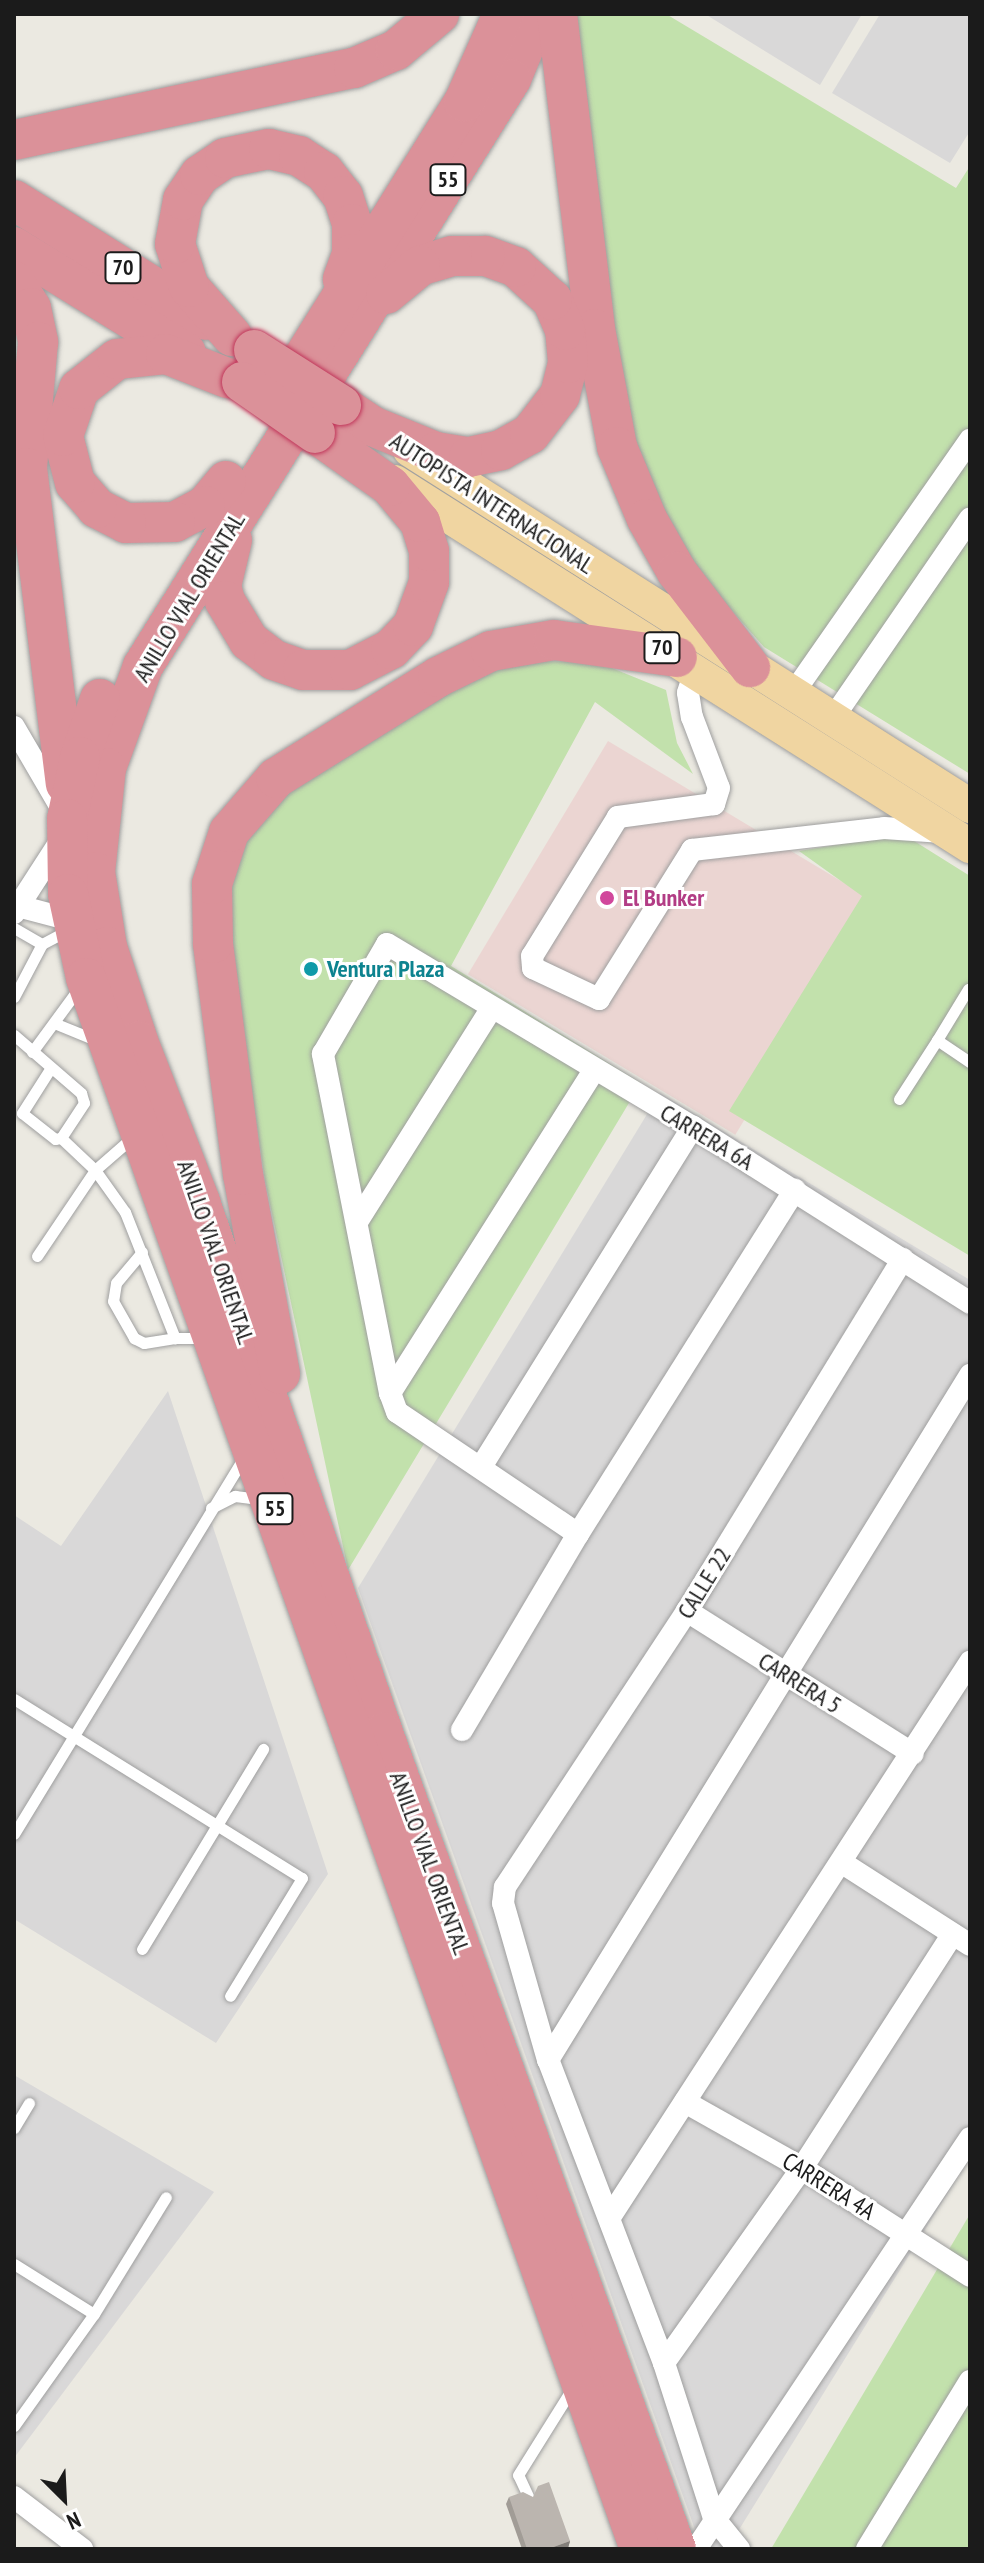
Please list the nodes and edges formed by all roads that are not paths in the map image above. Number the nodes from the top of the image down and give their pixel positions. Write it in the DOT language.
graph roads {
  1 [pos="439,14"];
  2 [pos="503,14"];
  3 [pos="538,14"];
  4 [pos="557,14"];
  5 [pos="14,140"];
  6 [pos="14,200"];
  7 [pos="14,247"];
  8 [pos="16,287"];
  9 [pos="336,332"];
  10 [pos="239,362"];
  11 [pos="345,430"];
  12 [pos="970,440"];
  13 [pos="233,497"];
  14 [pos="970,519"];
  15 [pos="686,663"];
  16 [pos="750,667"];
  17 [pos="792,695"];
  18 [pos="833,718"];
  19 [pos="14,727"];
  20 [pos="970,806"];
  21 [pos="68,818"];
  22 [pos="959,839"];
  23 [pos="15,916"];
  24 [pos="62,930"];
  25 [pos="86,978"];
  26 [pos="968,989"];
  27 [pos="14,997"];
  28 [pos="492,1008"];
  29 [pos="54,1023"];
  30 [pos="14,1035"];
  31 [pos="937,1040"];
  32 [pos="109,1045"];
  33 [pos="32,1052"];
  34 [pos="970,1062"];
  35 [pos="50,1069"];
  36 [pos="594,1070"];
  37 [pos="899,1099"];
  38 [pos="693,1127"];
  39 [pos="141,1131"];
  40 [pos="61,1138"];
  41 [pos="95,1170"];
  42 [pos="795,1190"];
  43 [pos="357,1222"];
  44 [pos="142,1252"];
  45 [pos="37,1256"];
  46 [pos="903,1259"];
  47 [pos="970,1303"];
  48 [pos="215,1337"];
  49 [pos="175,1338"];
  50 [pos="970,1375"];
  51 [pos="390,1393"];
  52 [pos="253,1444"];
  53 [pos="481,1467"];
  54 [pos="282,1488"];
  55 [pos="211,1508"];
  56 [pos="578,1534"];
  57 [pos="687,1611"];
  58 [pos="970,1662"];
  59 [pos="784,1674"];
  60 [pos="14,1699"];
  61 [pos="462,1730"];
  62 [pos="73,1736"];
  63 [pos="263,1749"];
  64 [pos="913,1754"];
  65 [pos="219,1825"];
  66 [pos="14,1834"];
  67 [pos="844,1864"];
  68 [pos="961,1940"];
  69 [pos="142,1949"];
  70 [pos="230,1996"];
  71 [pos="548,2060"];
  72 [pos="685,2102"];
  73 [pos="29,2103"];
  74 [pos="14,2128"];
  75 [pos="970,2138"];
  76 [pos="802,2168"];
  77 [pos="166,2197"];
  78 [pos="610,2217"];
  79 [pos="909,2236"];
  80 [pos="14,2264"];
  81 [pos="970,2276"];
  82 [pos="94,2314"];
  83 [pos="664,2363"];
  84 [pos="581,2374"];
  85 [pos="970,2381"];
  86 [pos="14,2426"];
  87 [pos="528,2496"];
  88 [pos="14,2497"];
  89 [pos="714,2518"];
  90 [pos="82,2549"];
  91 [pos="640,2549"];
  92 [pos="676,2549"];
  93 [pos="696,2549"];
  94 [pos="739,2549"];
  95 [pos="867,2549"];
  1 -- 5 [label="highway"];
  2 -- 9 [label="highway, ANILLO VIAL ORIENTAL / 55"];
  3 -- 9 [label="highway, ANILLO VIAL ORIENTAL / 55"];
  4 -- 16 [label="highway"];
  6 -- 10 [label="highway, AUTOPISTA INTERNACIONAL / 70"];
  7 -- 10 [label="highway, AUTOPISTA INTERNACIONAL / 70"];
  8 -- 21 [label="highway"];
  9 -- 10 [label="highway"];
  9 -- 11 [label="highway"];
  9 -- 13 [label="highway, ANILLO VIAL ORIENTAL / 55"];
  10 -- 11 [label="highway, AUTOPISTA INTERNACIONAL / 70, bridge"];
  10 -- 13 [label="highway"];
  11 -- 13 [label="highway"];
  11 -- 15 [label="main road, AUTOPISTA INTERNACIONAL / 70"];
  11 -- 16 [label="main road, AUTOPISTA INTERNACIONAL / 70"];
  12 -- 17 [label="street"];
  13 -- 21 [label="highway, ANILLO VIAL ORIENTAL / 55"];
  13 -- 54 [label="highway, ANILLO VIAL ORIENTAL / 55"];
  14 -- 18 [label="street"];
  15 -- 22 [label="main road, AUTOPISTA INTERNACIONAL / 70"];
  15 -- 22 [label="street"];
  15 -- 54 [label="highway"];
  16 -- 17 [label="main road, AUTOPISTA INTERNACIONAL / 70"];
  17 -- 18 [label="main road, AUTOPISTA INTERNACIONAL / 70"];
  18 -- 20 [label="main road, AUTOPISTA INTERNACIONAL / 70"];
  19 -- 21 [label="street"];
  21 -- 23 [label="street"];
  21 -- 24 [label="highway, ANILLO VIAL ORIENTAL / 55"];
  23 -- 24 [label="street"];
  23 -- 24 [label="lane"];
  24 -- 25 [label="highway, ANILLO VIAL ORIENTAL / 55"];
  24 -- 27 [label="lane"];
  25 -- 29 [label="lane"];
  25 -- 32 [label="highway, ANILLO VIAL ORIENTAL / 55"];
  26 -- 31 [label="lane"];
  28 -- 36 [label="street, CARRERA 6A"];
  28 -- 43 [label="street"];
  28 -- 43 [label="street, CARRERA 6A"];
  29 -- 32 [label="lane"];
  29 -- 33 [label="lane"];
  30 -- 33 [label="lane"];
  31 -- 34 [label="lane"];
  31 -- 37 [label="lane"];
  32 -- 39 [label="highway, ANILLO VIAL ORIENTAL / 55"];
  33 -- 35 [label="lane"];
  35 -- 40 [label="lane"];
  35 -- 40 [label="lane"];
  36 -- 38 [label="street, CARRERA 6A"];
  36 -- 51 [label="street"];
  38 -- 42 [label="street, CARRERA 6A"];
  38 -- 53 [label="street"];
  39 -- 41 [label="lane"];
  39 -- 48 [label="highway, ANILLO VIAL ORIENTAL / 55"];
  40 -- 41 [label="lane"];
  41 -- 44 [label="lane"];
  41 -- 45 [label="lane"];
  42 -- 46 [label="street, CARRERA 6A"];
  42 -- 56 [label="street"];
  43 -- 51 [label="street"];
  44 -- 49 [label="lane"];
  44 -- 49 [label="lane"];
  46 -- 47 [label="street, CARRERA 6A"];
  46 -- 57 [label="street, CALLE 22"];
  48 -- 49 [label="lane"];
  48 -- 52 [label="highway, ANILLO VIAL ORIENTAL / 55"];
  50 -- 59 [label="street"];
  51 -- 53 [label="street"];
  52 -- 54 [label="highway, ANILLO VIAL ORIENTAL / 55"];
  52 -- 55 [label="lane"];
  53 -- 56 [label="street"];
  54 -- 55 [label="lane"];
  54 -- 84 [label="highway, ANILLO VIAL ORIENTAL / 55"];
  54 -- 92 [label="highway, ANILLO VIAL ORIENTAL / 55"];
  55 -- 62 [label="lane"];
  56 -- 61 [label="street"];
  57 -- 59 [label="street, CARRERA 5"];
  57 -- 71 [label="street, CALLE 22"];
  58 -- 64 [label="street"];
  59 -- 64 [label="street, CARRERA 5"];
  59 -- 71 [label="street"];
  60 -- 62 [label="lane"];
  62 -- 65 [label="lane"];
  62 -- 66 [label="lane"];
  63 -- 65 [label="lane"];
  64 -- 67 [label="street"];
  65 -- 69 [label="lane"];
  65 -- 70 [label="lane"];
  67 -- 68 [label="street"];
  67 -- 72 [label="street"];
  68 -- 76 [label="street"];
  71 -- 78 [label="street"];
  72 -- 76 [label="street, CARRERA 4A"];
  72 -- 78 [label="street"];
  73 -- 74 [label="lane"];
  75 -- 79 [label="street"];
  76 -- 79 [label="street, CARRERA 4A"];
  76 -- 83 [label="street"];
  77 -- 82 [label="lane"];
  78 -- 83 [label="street"];
  79 -- 81 [label="street, CARRERA 4A"];
  79 -- 89 [label="street"];
  80 -- 82 [label="lane"];
  82 -- 86 [label="lane"];
  83 -- 89 [label="street"];
  84 -- 87 [label="lane"];
  84 -- 91 [label="highway, ANILLO VIAL ORIENTAL / 55"];
  85 -- 95 [label="street"];
  88 -- 90 [label="street"];
  89 -- 93 [label="street"];
  89 -- 94 [label="street"];
}
